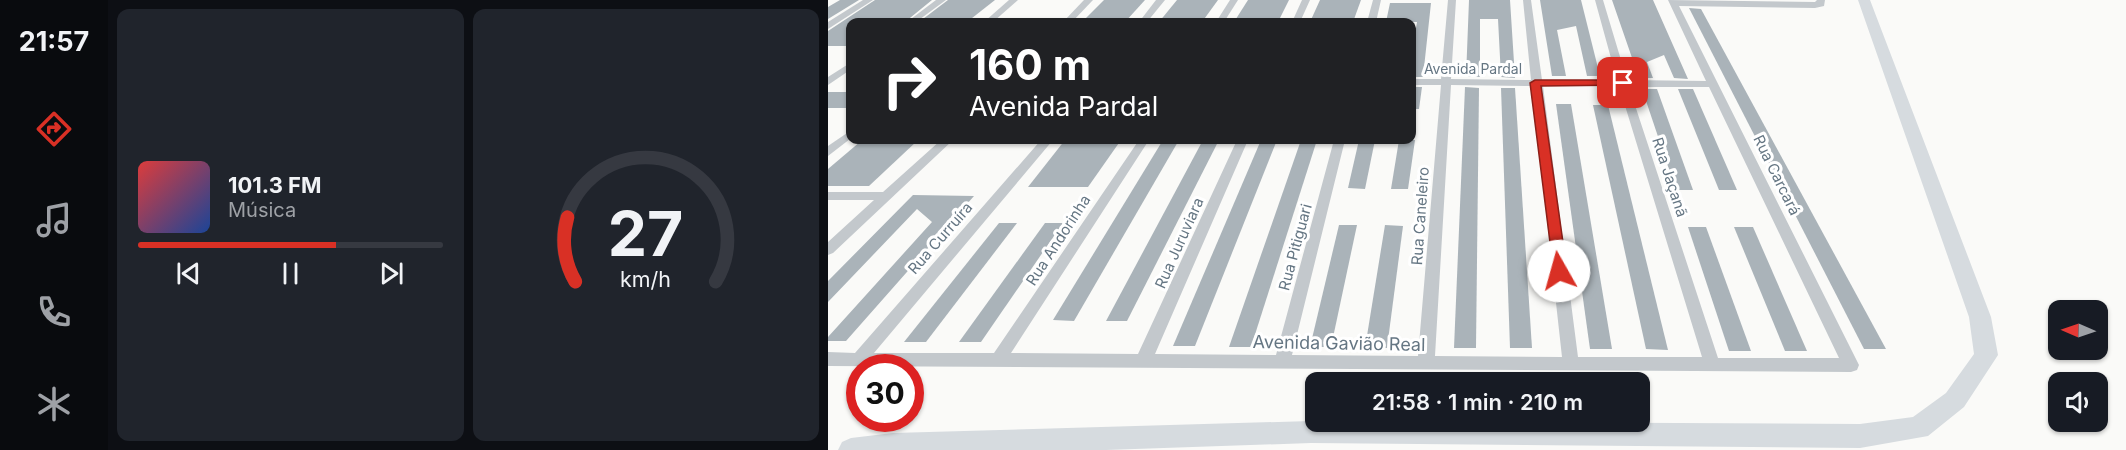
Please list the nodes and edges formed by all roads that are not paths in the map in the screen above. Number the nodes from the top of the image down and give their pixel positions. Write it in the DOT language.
graph roads {
  1 [pos="869,0"];
  2 [pos="942,0"];
  3 [pos="1014,0"];
  4 [pos="1089,0"];
  5 [pos="1161,0"];
  6 [pos="1234,0"];
  7 [pos="1306,0"];
  8 [pos="1377,0"];
  9 [pos="1452,0"];
  10 [pos="1527,0"];
  11 [pos="1599,0"];
  12 [pos="1821,0"];
  13 [pos="1864,0"];
  14 [pos="1673,2"];
  15 [pos="1746,2"];
  16 [pos="917,18"];
  17 [pos="993,18"];
  18 [pos="1071,18"];
  19 [pos="1146,18"];
  20 [pos="1223,18"];
  21 [pos="1298,18"];
  22 [pos="1372,18"];
  23 [pos="828,26"];
  24 [pos="846,69"];
  25 [pos="846,79"];
  26 [pos="829,80"];
  27 [pos="1416,82"];
  28 [pos="1445,83"];
  29 [pos="1535,83"];
  30 [pos="1623,83"];
  31 [pos="1714,84"];
  32 [pos="846,137"];
  33 [pos="943,144"];
  34 [pos="1044,144"];
  35 [pos="1141,144"];
  36 [pos="1242,144"];
  37 [pos="1339,144"];
  38 [pos="828,152"];
  39 [pos="828,196"];
  40 [pos="886,196"];
  41 [pos="828,250"];
  42 [pos="863,354"];
  43 [pos="828,359"];
  44 [pos="846,359"];
  45 [pos="924,359"];
  46 [pos="999,359"];
  47 [pos="1144,360"];
  48 [pos="1282,362"];
  49 [pos="1426,363"];
  50 [pos="1712,363"];
  51 [pos="1571,364"];
  52 [pos="1851,365"];
  53 [pos="851,450"];
  1 -- 23 [label="street"];
  2 -- 16 [label="street"];
  3 -- 17 [label="street"];
  4 -- 18 [label="street"];
  5 -- 19 [label="street"];
  6 -- 20 [label="street"];
  7 -- 21 [label="street"];
  8 -- 22 [label="street"];
  9 -- 28 [label="street, Rua Caneleiro"];
  10 -- 29 [label="street"];
  11 -- 30 [label="street, Rua Jaçanã"];
  12 -- 15 [label="street"];
  13 -- 53 [label="main road"];
  14 -- 15 [label="street"];
  14 -- 31 [label="street, Rua Carcará"];
  24 -- 26 [label="street"];
  25 -- 26 [label="street"];
  27 -- 28 [label="street, Avenida Pardal"];
  28 -- 29 [label="street, Avenida Pardal"];
  28 -- 49 [label="street, Rua Caneleiro"];
  29 -- 30 [label="street, Avenida Pardal"];
  29 -- 51 [label="street"];
  30 -- 31 [label="street, Avenida Pardal"];
  30 -- 50 [label="street, Rua Jaçanã"];
  31 -- 52 [label="street, Rua Carcará"];
  32 -- 38 [label="street"];
  33 -- 40 [label="street"];
  34 -- 42 [label="street, Rua Curruíra"];
  35 -- 46 [label="street, Rua Andorinha"];
  36 -- 47 [label="street, Rua Juruviara"];
  37 -- 48 [label="street, Rua Pitiguari"];
  39 -- 40 [label="street"];
  40 -- 41 [label="street"];
  43 -- 44 [label="street, Avenida Gavião Real"];
  45 -- 46 [label="street, Avenida Gavião Real"];
  46 -- 47 [label="street, Avenida Gavião Real"];
  47 -- 48 [label="street, Avenida Gavião Real"];
  48 -- 49 [label="street, Avenida Gavião Real"];
  49 -- 51 [label="street, Avenida Gavião Real"];
  50 -- 51 [label="street, Avenida Gavião Real"];
  50 -- 52 [label="street, Avenida Gavião Real"];
}
